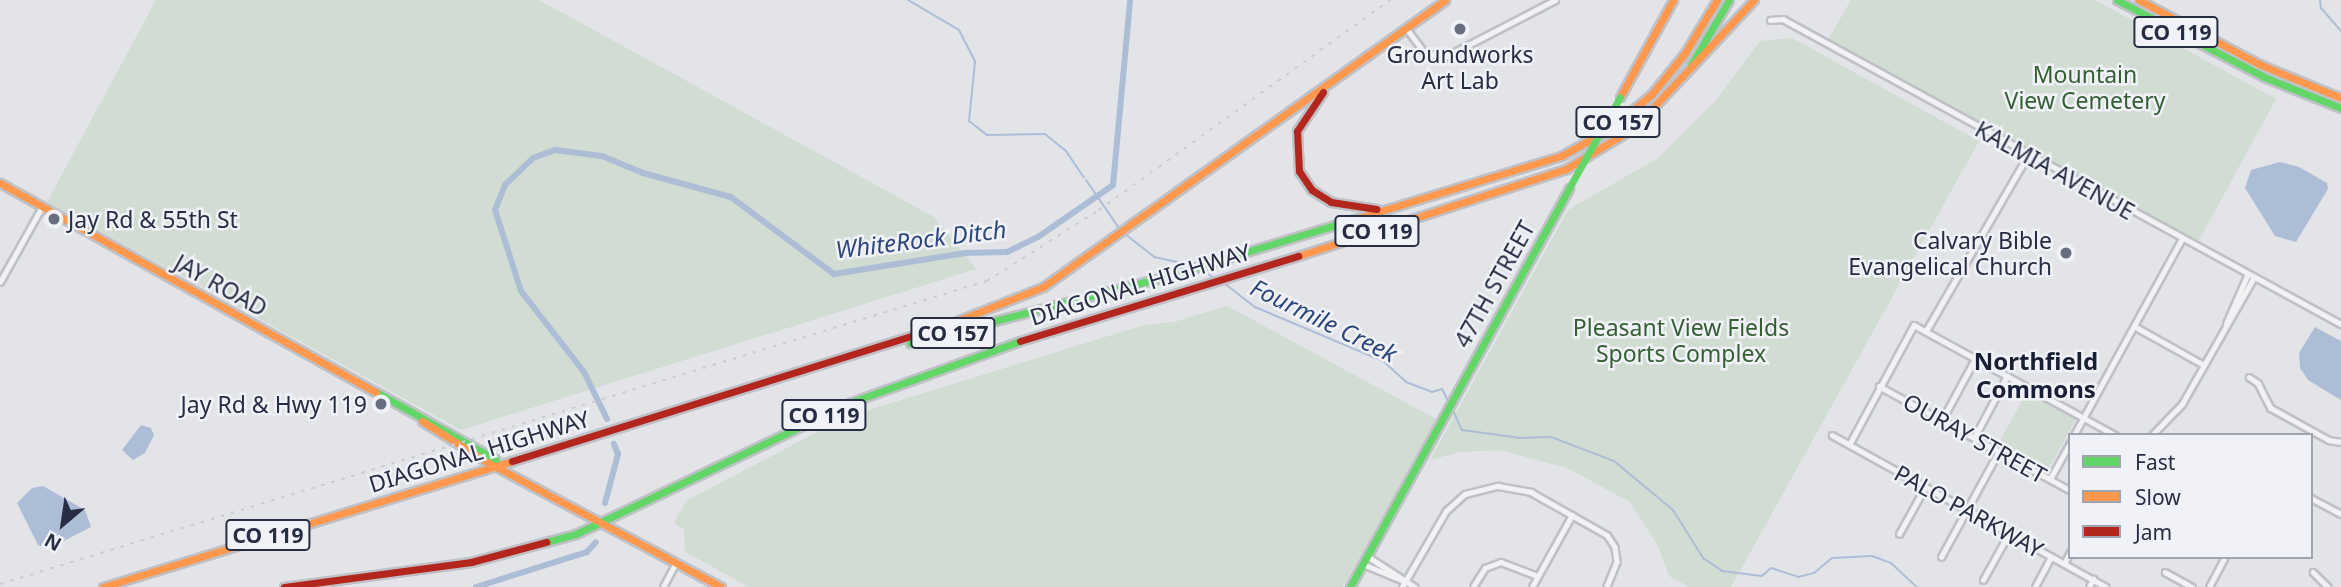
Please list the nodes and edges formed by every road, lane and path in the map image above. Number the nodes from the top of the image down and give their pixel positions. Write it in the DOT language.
graph roads {
  1 [pos="1445,0"];
  2 [pos="1555,0"];
  3 [pos="1673,0"];
  4 [pos="1717,0"];
  5 [pos="1729,0"];
  6 [pos="1754,0"];
  7 [pos="2117,0"];
  8 [pos="2138,0"];
  9 [pos="1770,20"];
  10 [pos="1407,28"];
  11 [pos="2239,54"];
  12 [pos="2234,63"];
  13 [pos="1330,83"];
  14 [pos="1675,88"];
  15 [pos="2341,98"];
  16 [pos="2341,108"];
  17 [pos="2028,155"];
  18 [pos="0,183"];
  19 [pos="42,207"];
  20 [pos="1386,208"];
  21 [pos="2181,240"];
  22 [pos="2247,276"];
  23 [pos="2253,279"];
  24 [pos="0,282"];
  25 [pos="2341,324"];
  26 [pos="2134,326"];
  27 [pos="2225,328"];
  28 [pos="1926,331"];
  29 [pos="866,354"];
  30 [pos="1975,359"];
  31 [pos="2204,365"];
  32 [pos="2007,376"];
  33 [pos="2249,377"];
  34 [pos="1879,386"];
  35 [pos="2084,417"];
  36 [pos="1942,420"];
  37 [pos="2075,433"];
  38 [pos="2112,433"];
  39 [pos="2154,433"];
  40 [pos="1832,435"];
  41 [pos="1974,438"];
  42 [pos="2341,443"];
  43 [pos="1849,445"];
  44 [pos="2068,447"];
  45 [pos="1999,451"];
  46 [pos="497,465"];
  47 [pos="2050,479"];
  48 [pos="1925,487"];
  49 [pos="2068,489"];
  50 [pos="2313,499"];
  51 [pos="1967,510"];
  52 [pos="2341,514"];
  53 [pos="1572,515"];
  54 [pos="603,523"];
  55 [pos="2009,533"];
  56 [pos="1899,534"];
  57 [pos="2068,556"];
  58 [pos="2051,557"];
  59 [pos="1941,558"];
  60 [pos="2224,559"];
  61 [pos="1365,560"];
  62 [pos="676,562"];
  63 [pos="2064,564"];
  64 [pos="2165,572"];
  65 [pos="2313,572"];
  66 [pos="1537,576"];
  67 [pos="2093,579"];
  68 [pos="1983,580"];
  69 [pos="1403,584"];
  70 [pos="103,587"];
  71 [pos="284,587"];
  72 [pos="663,587"];
  73 [pos="721,587"];
  74 [pos="1350,587"];
  75 [pos="1415,587"];
  76 [pos="1473,587"];
  77 [pos="1532,587"];
  78 [pos="1607,587"];
  79 [pos="2035,587"];
  80 [pos="2089,587"];
  81 [pos="2106,587"];
  82 [pos="2192,587"];
  83 [pos="2209,587"];
  84 [pos="2329,587"];
  1 -- 10 [label="main road, CO 119"];
  2 -- 10 [label="street"];
  3 -- 61 [label="main road, 47TH STREET, bridge"];
  4 -- 20 [label="main road, CO 157"];
  5 -- 14 [label="main road, CO 157"];
  6 -- 14 [label="main road, CO 119"];
  7 -- 12 [label="main road, CO 119"];
  8 -- 11 [label="main road, CO 119"];
  9 -- 17 [label="street, KALMIA AVENUE"];
  10 -- 13 [label="main road, CO 119"];
  11 -- 12 [label="main road"];
  11 -- 15 [label="main road, CO 119"];
  12 -- 16 [label="main road, CO 119"];
  13 -- 20 [label="main road"];
  13 -- 29 [label="main road, CO 119"];
  14 -- 54 [label="main road, DIAGONAL HIGHWAY / CO 119"];
  17 -- 21 [label="street, KALMIA AVENUE"];
  17 -- 28 [label="street"];
  18 -- 19 [label="main road, JAY ROAD"];
  19 -- 24 [label="street"];
  19 -- 46 [label="main road, JAY ROAD"];
  20 -- 29 [label="main road, CO 157"];
  21 -- 22 [label="street, KALMIA AVENUE"];
  21 -- 26 [label="street"];
  22 -- 23 [label="street, KALMIA AVENUE"];
  22 -- 27 [label="street"];
  23 -- 25 [label="street, KALMIA AVENUE"];
  23 -- 27 [label="street"];
  26 -- 31 [label="street"];
  26 -- 35 [label="street"];
  27 -- 31 [label="street"];
  28 -- 30 [label="street"];
  28 -- 34 [label="street"];
  29 -- 46 [label="main road, DIAGONAL HIGHWAY / CO 119"];
  30 -- 32 [label="street"];
  30 -- 36 [label="street"];
  31 -- 39 [label="street"];
  32 -- 35 [label="street"];
  32 -- 41 [label="street"];
  33 -- 42 [label="street"];
  34 -- 36 [label="street, OURAY STREET"];
  34 -- 43 [label="street"];
  35 -- 37 [label="street"];
  35 -- 38 [label="street"];
  36 -- 41 [label="street, OURAY STREET"];
  40 -- 43 [label="street, PALO PARKWAY"];
  41 -- 45 [label="street, OURAY STREET"];
  43 -- 48 [label="street, PALO PARKWAY"];
  44 -- 47 [label="street"];
  45 -- 47 [label="street, OURAY STREET"];
  45 -- 51 [label="street"];
  46 -- 54 [label="main road, JAY ROAD"];
  46 -- 70 [label="main road, DIAGONAL HIGHWAY / CO 119"];
  47 -- 49 [label="street, OURAY STREET"];
  48 -- 51 [label="street, PALO PARKWAY"];
  48 -- 56 [label="street"];
  50 -- 52 [label="street"];
  51 -- 55 [label="street, PALO PARKWAY"];
  51 -- 59 [label="street"];
  53 -- 66 [label="street"];
  53 -- 69 [label="street"];
  53 -- 78 [label="street"];
  54 -- 62 [label="main road, JAY ROAD"];
  54 -- 71 [label="main road, DIAGONAL HIGHWAY / CO 119"];
  55 -- 58 [label="street, PALO PARKWAY"];
  55 -- 68 [label="street"];
  57 -- 63 [label="street"];
  58 -- 63 [label="street, PALO PARKWAY"];
  58 -- 79 [label="street"];
  60 -- 83 [label="street"];
  61 -- 69 [label="street"];
  61 -- 74 [label="main road, 47TH STREET"];
  62 -- 72 [label="street"];
  62 -- 73 [label="main road, JAY ROAD"];
  63 -- 67 [label="street, PALO PARKWAY"];
  64 -- 82 [label="street"];
  65 -- 84 [label="street"];
  66 -- 76 [label="street"];
  66 -- 77 [label="street"];
  67 -- 80 [label="street"];
  67 -- 81 [label="street, PALO PARKWAY"];
  69 -- 75 [label="street"];
}
